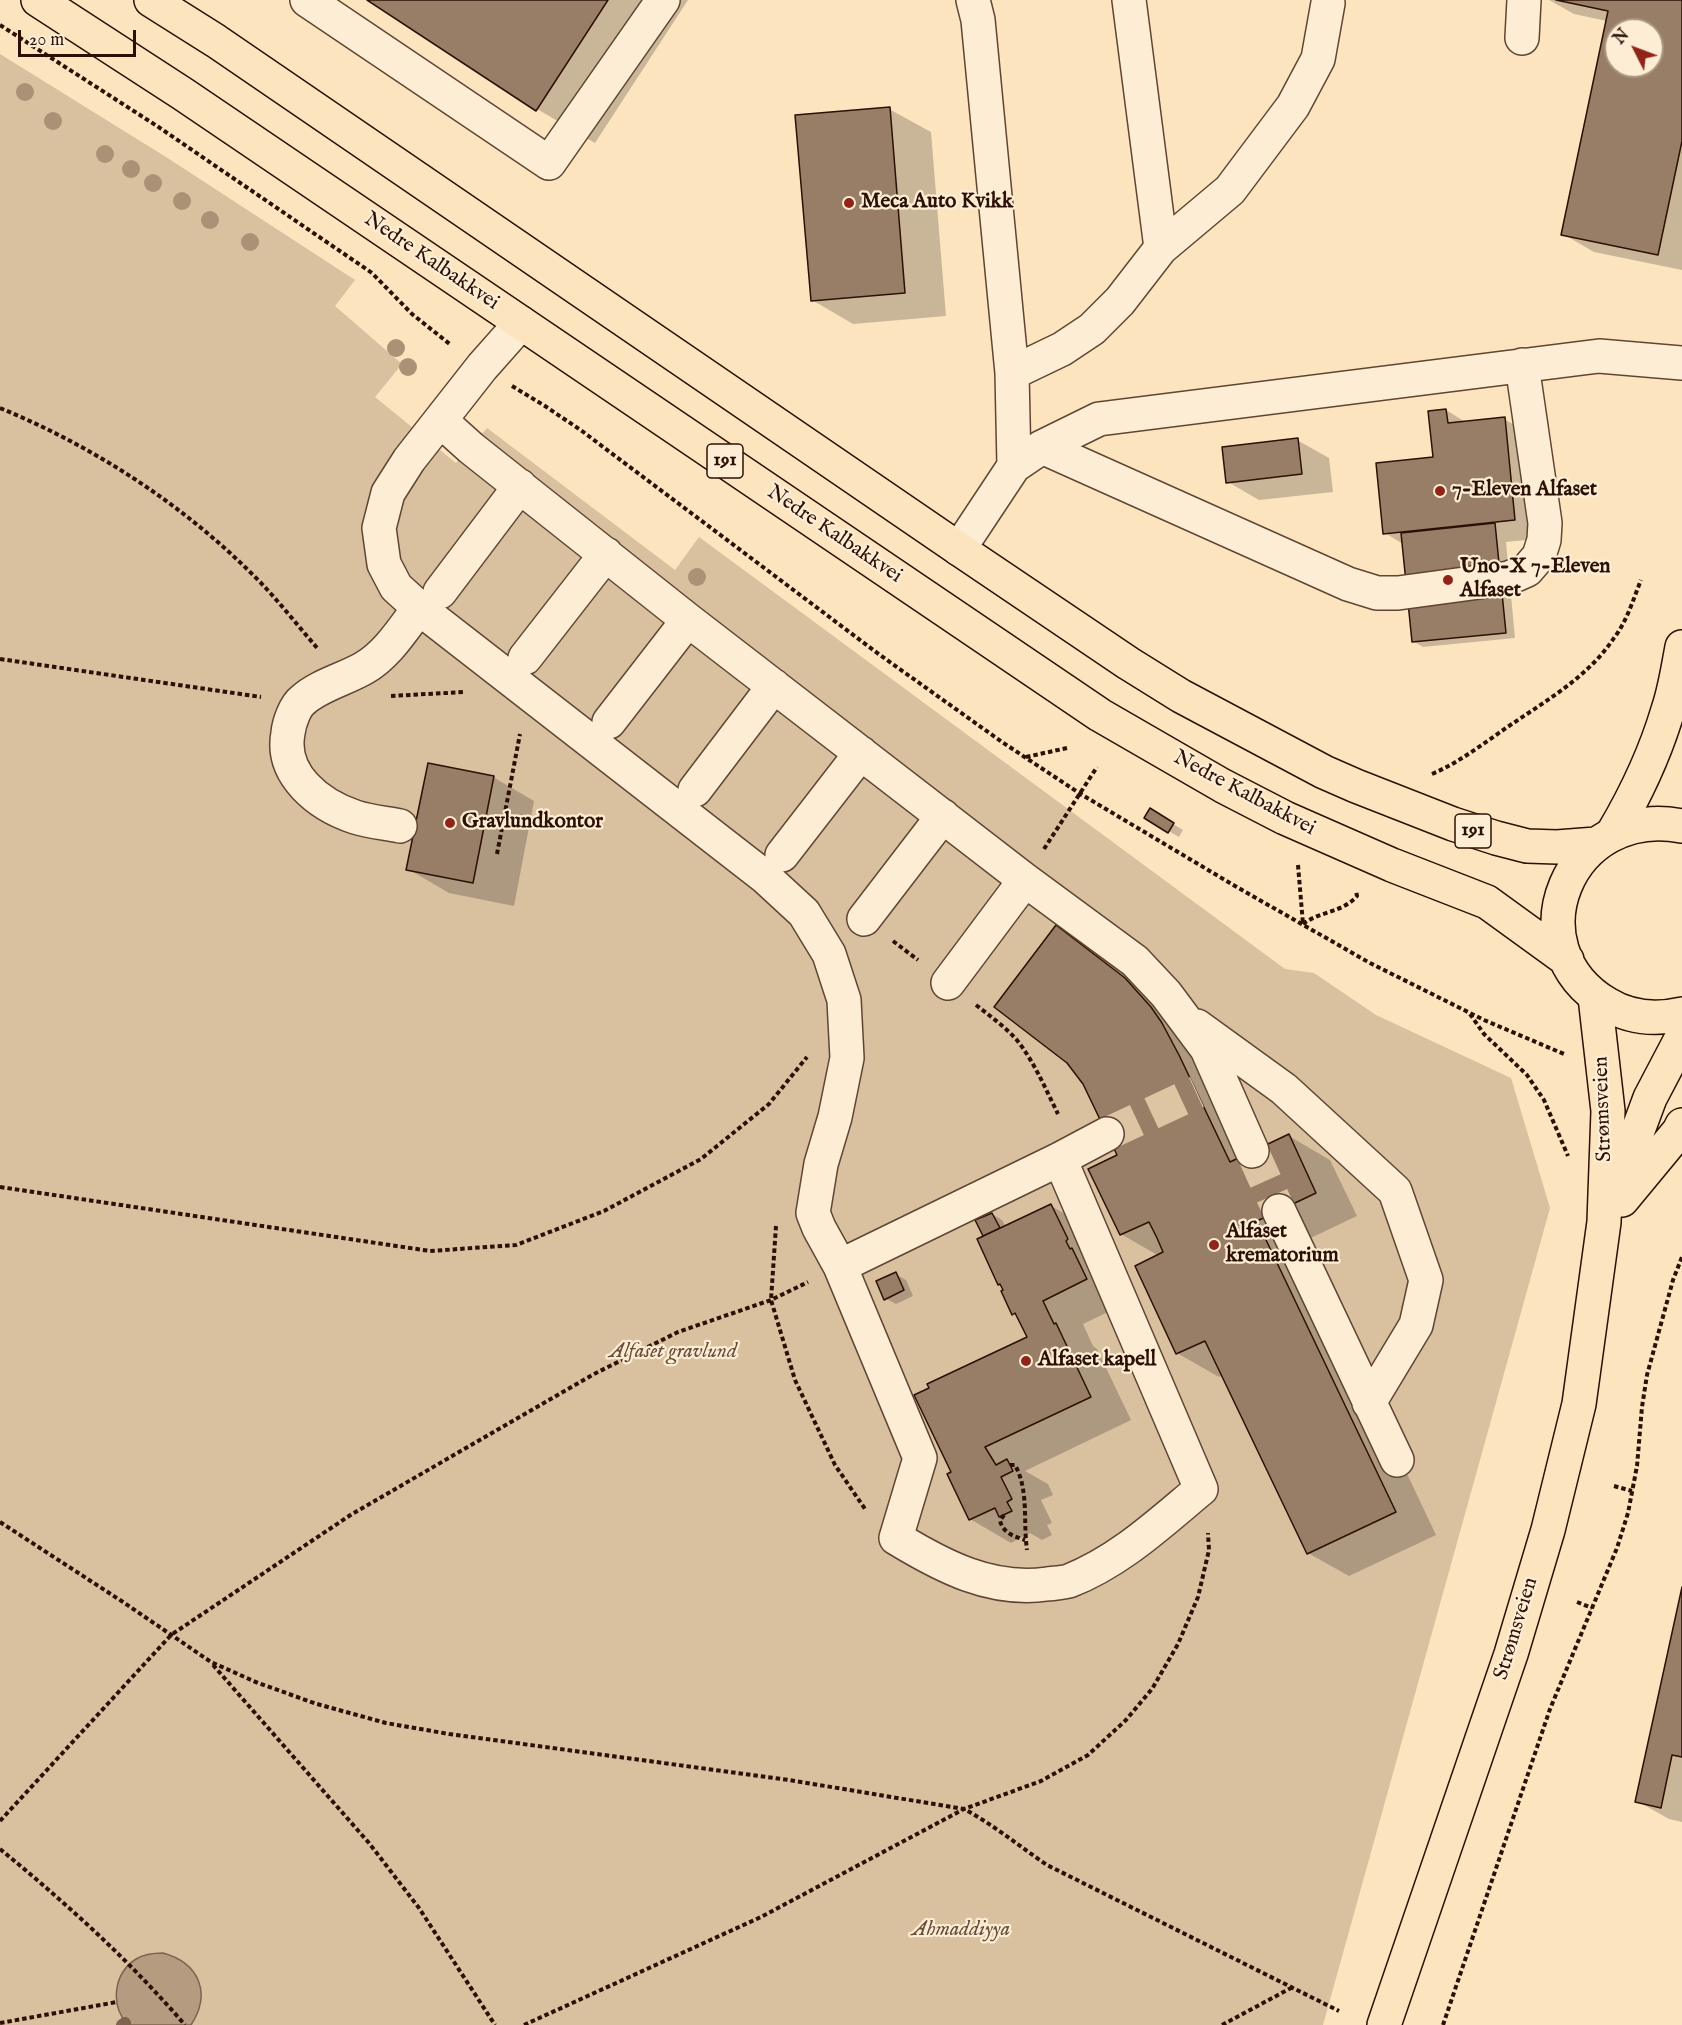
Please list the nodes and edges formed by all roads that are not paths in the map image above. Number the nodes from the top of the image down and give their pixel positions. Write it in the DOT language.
graph roads {
  1 [pos="38,0"];
  2 [pos="151,0"];
  3 [pos="307,0"];
  4 [pos="663,0"];
  5 [pos="973,0"];
  6 [pos="1129,0"];
  7 [pos="1524,0"];
  8 [pos="1328,3"];
  9 [pos="1522,38"];
  10 [pos="1161,248"];
  11 [pos="521,323"];
  12 [pos="1682,363"];
  13 [pos="1522,365"];
  14 [pos="1012,373"];
  15 [pos="441,421"];
  16 [pos="1042,447"];
  17 [pos="1014,466"];
  18 [pos="520,486"];
  19 [pos="959,549"];
  20 [pos="606,554"];
  21 [pos="430,600"];
  22 [pos="688,620"];
  23 [pos="1682,647"];
  24 [pos="525,658"];
  25 [pos="774,686"];
  26 [pos="609,722"];
  27 [pos="861,753"];
  28 [pos="695,790"];
  29 [pos="942,816"];
  30 [pos="400,826"];
  31 [pos="1682,826"];
  32 [pos="1604,838"];
  33 [pos="782,855"];
  34 [pos="1025,880"];
  35 [pos="864,919"];
  36 [pos="1567,960"];
  37 [pos="948,983"];
  38 [pos="1595,997"];
  39 [pos="1181,1014"];
  40 [pos="1682,1014"];
  41 [pos="1682,1037"];
  42 [pos="1682,1125"];
  43 [pos="1107,1134"];
  44 [pos="1252,1151"];
  45 [pos="1060,1159"];
  46 [pos="1279,1211"];
  47 [pos="1604,1222"];
  48 [pos="840,1266"];
  49 [pos="1369,1403"];
  50 [pos="1397,1460"];
  51 [pos="1384,2025"];
  1 -- 11 [label="main road, Nedre Kalbakkvei / 191"];
  2 -- 19 [label="main road, 191"];
  3 -- 4 [label="lane"];
  5 -- 14 [label="lane"];
  6 -- 10 [label="lane"];
  7 -- 9 [label="lane"];
  8 -- 10 [label="lane"];
  10 -- 14 [label="lane"];
  11 -- 15 [label="lane"];
  11 -- 36 [label="main road, Nedre Kalbakkvei / 191"];
  12 -- 13 [label="lane"];
  13 -- 16 [label="lane"];
  13 -- 16 [label="lane"];
  14 -- 17 [label="lane"];
  15 -- 18 [label="lane"];
  15 -- 21 [label="lane"];
  16 -- 17 [label="lane"];
  17 -- 19 [label="lane"];
  18 -- 20 [label="lane"];
  18 -- 21 [label="lane"];
  19 -- 32 [label="main road, 191"];
  20 -- 22 [label="lane"];
  20 -- 24 [label="lane"];
  21 -- 30 [label="lane"];
  21 -- 48 [label="lane"];
  22 -- 25 [label="lane"];
  22 -- 26 [label="lane"];
  23 -- 32 [label="main road"];
  25 -- 27 [label="lane"];
  25 -- 28 [label="lane"];
  27 -- 29 [label="lane"];
  27 -- 33 [label="lane"];
  29 -- 34 [label="lane"];
  29 -- 35 [label="lane"];
  31 -- 32 [label="main road"];
  32 -- 36 [label="main road"];
  34 -- 37 [label="lane"];
  34 -- 39 [label="lane"];
  36 -- 38 [label="main road"];
  38 -- 40 [label="main road"];
  38 -- 47 [label="main road, Strømsveien"];
  39 -- 44 [label="lane"];
  39 -- 49 [label="lane"];
  41 -- 47 [label="main road, Strømsveien"];
  42 -- 47 [label="main road, Strømsveien"];
  43 -- 45 [label="lane"];
  45 -- 48 [label="lane"];
  45 -- 48 [label="lane"];
  46 -- 49 [label="lane"];
  47 -- 51 [label="main road, Strømsveien"];
  49 -- 50 [label="lane"];
}
